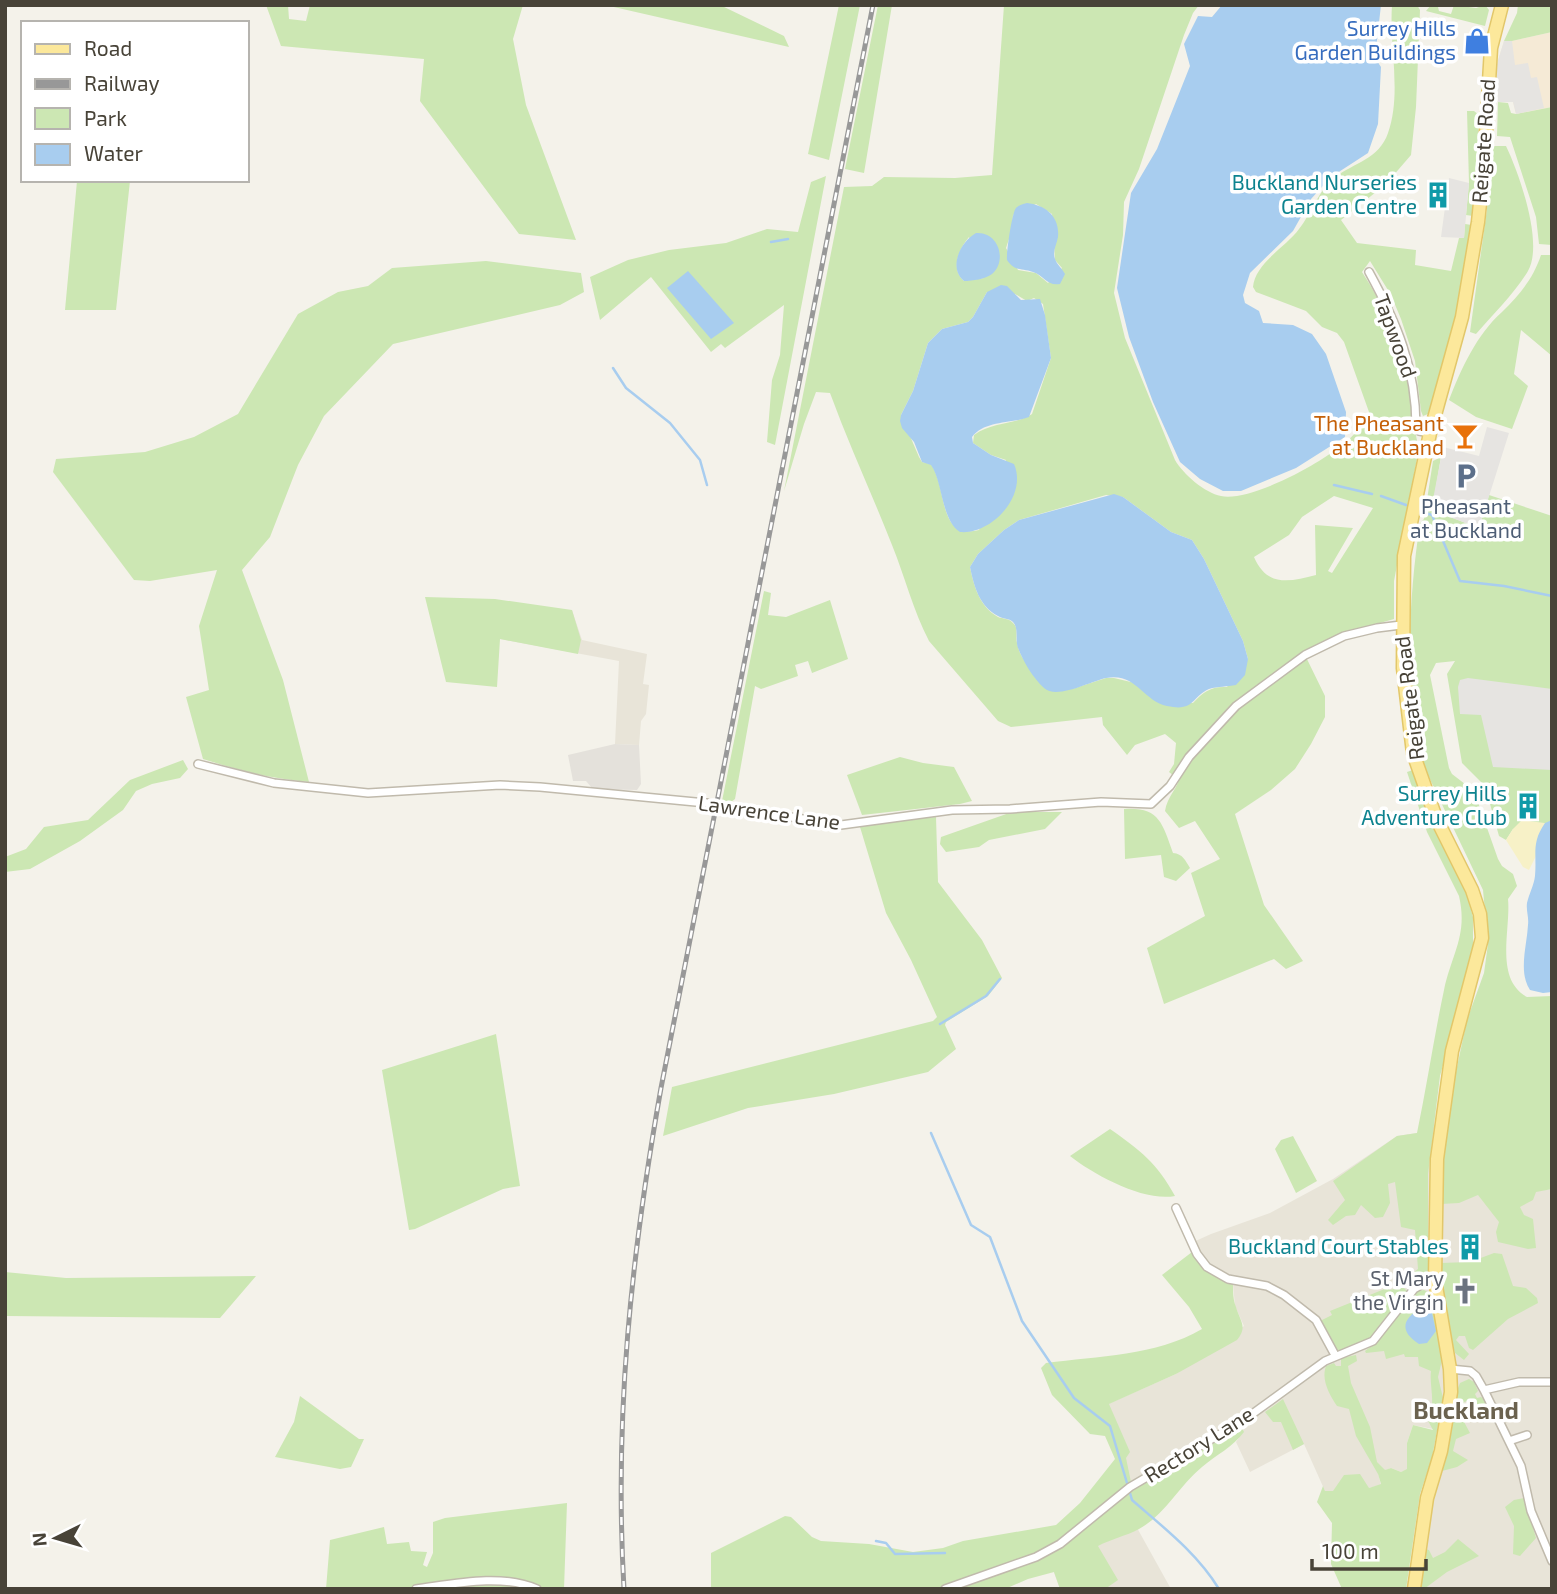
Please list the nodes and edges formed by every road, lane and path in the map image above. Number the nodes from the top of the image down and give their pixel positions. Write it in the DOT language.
graph roads {
  1 [pos="1502,5"];
  2 [pos="1369,272"];
  3 [pos="1430,433"];
  4 [pos="1401,625"];
  5 [pos="198,764"];
  6 [pos="1177,1208"];
  7 [pos="1436,1280"];
  8 [pos="1335,1355"];
  9 [pos="1450,1369"];
  10 [pos="1552,1382"];
  11 [pos="1485,1390"];
  12 [pos="1528,1435"];
  13 [pos="1508,1441"];
  14 [pos="1552,1560"];
  15 [pos="416,1589"];
  16 [pos="537,1589"];
  17 [pos="946,1589"];
  18 [pos="1413,1589"];
  1 -- 3 [label="main road, Reigate Road"];
  2 -- 3 [label="street, Tapwood"];
  3 -- 4 [label="main road, Reigate Road"];
  4 -- 5 [label="street, Lawrence Lane, bridge"];
  4 -- 7 [label="main road, Reigate Road"];
  6 -- 8 [label="street"];
  7 -- 8 [label="street, Rectory Lane"];
  7 -- 9 [label="main road, Reigate Road"];
  8 -- 17 [label="street, Rectory Lane"];
  9 -- 11 [label="street"];
  9 -- 18 [label="main road, Reigate Road"];
  10 -- 11 [label="street"];
  11 -- 13 [label="street"];
  12 -- 13 [label="street"];
  13 -- 14 [label="street"];
  15 -- 16 [label="street"];
}
